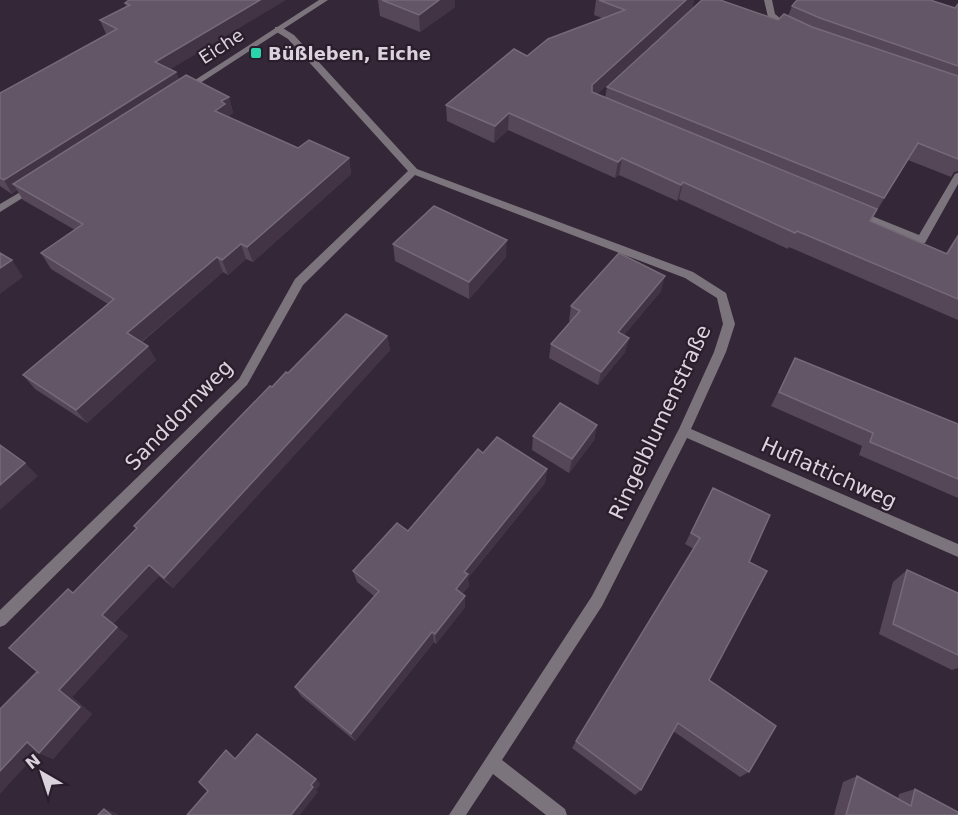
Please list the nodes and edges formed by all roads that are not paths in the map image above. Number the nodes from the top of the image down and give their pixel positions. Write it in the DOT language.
graph roads {
  1 [pos="324,0"];
  2 [pos="768,0"];
  3 [pos="278,29"];
  4 [pos="801,34"];
  5 [pos="177,95"];
  6 [pos="414,171"];
  7 [pos="958,176"];
  8 [pos="39,184"];
  9 [pos="0,209"];
  10 [pos="844,209"];
  11 [pos="684,431"];
  12 [pos="958,551"];
  13 [pos="0,620"];
  14 [pos="491,762"];
  15 [pos="457,815"];
  16 [pos="559,815"];
  1 -- 3 [label="street, Eiche"];
  2 -- 4 [label="street"];
  3 -- 5 [label="street, Eiche"];
  3 -- 6 [label="street"];
  6 -- 11 [label="street, Ringelblumenstraße"];
  6 -- 13 [label="street, Sanddornweg"];
  7 -- 10 [label="street"];
  8 -- 9 [label="street"];
  11 -- 12 [label="street, Huflattichweg"];
  11 -- 14 [label="street, Ringelblumenstraße"];
  14 -- 15 [label="street, Ringelblumenstraße"];
  14 -- 16 [label="street"];
}
